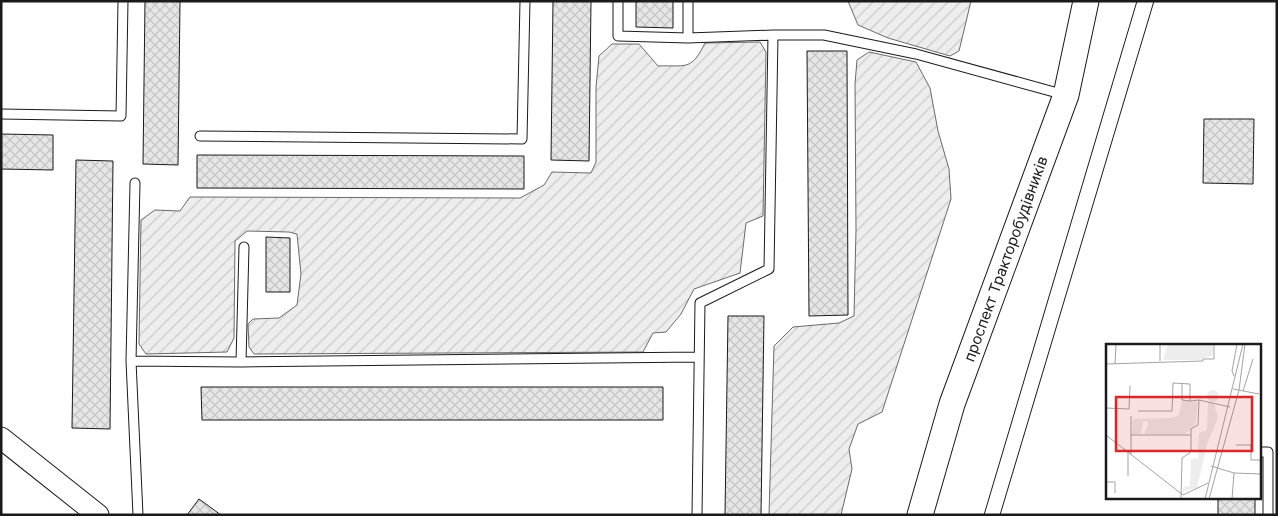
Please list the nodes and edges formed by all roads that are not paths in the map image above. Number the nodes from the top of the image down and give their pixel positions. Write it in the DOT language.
graph roads {
  1 [pos="123,1"];
  2 [pos="524,1"];
  3 [pos="618,1"];
  4 [pos="688,1"];
  5 [pos="1086,1"];
  6 [pos="773,35"];
  7 [pos="688,38"];
  8 [pos="1066,95"];
  9 [pos="1,114"];
  10 [pos="200,136"];
  11 [pos="135,183"];
  12 [pos="244,247"];
  13 [pos="699,357"];
  14 [pos="131,361"];
  15 [pos="241,362"];
  16 [pos="1,438"];
  17 [pos="1260,452"];
  18 [pos="98,515"];
  19 [pos="138,515"];
  20 [pos="697,515"];
  21 [pos="920,515"];
  22 [pos="1268,515"];
  1 -- 9 [label="lane"];
  2 -- 10 [label="lane"];
  3 -- 7 [label="lane"];
  4 -- 7 [label="lane"];
  5 -- 8 [label="main road, проспект Тракторобудівників"];
  6 -- 7 [label="lane"];
  6 -- 8 [label="lane"];
  6 -- 13 [label="lane"];
  8 -- 21 [label="main road, проспект Тракторобудівників"];
  11 -- 14 [label="lane"];
  12 -- 15 [label="lane"];
  13 -- 15 [label="lane"];
  13 -- 20 [label="lane"];
  14 -- 15 [label="lane"];
  14 -- 19 [label="lane"];
  16 -- 18 [label="street"];
  17 -- 22 [label="lane"];
}
